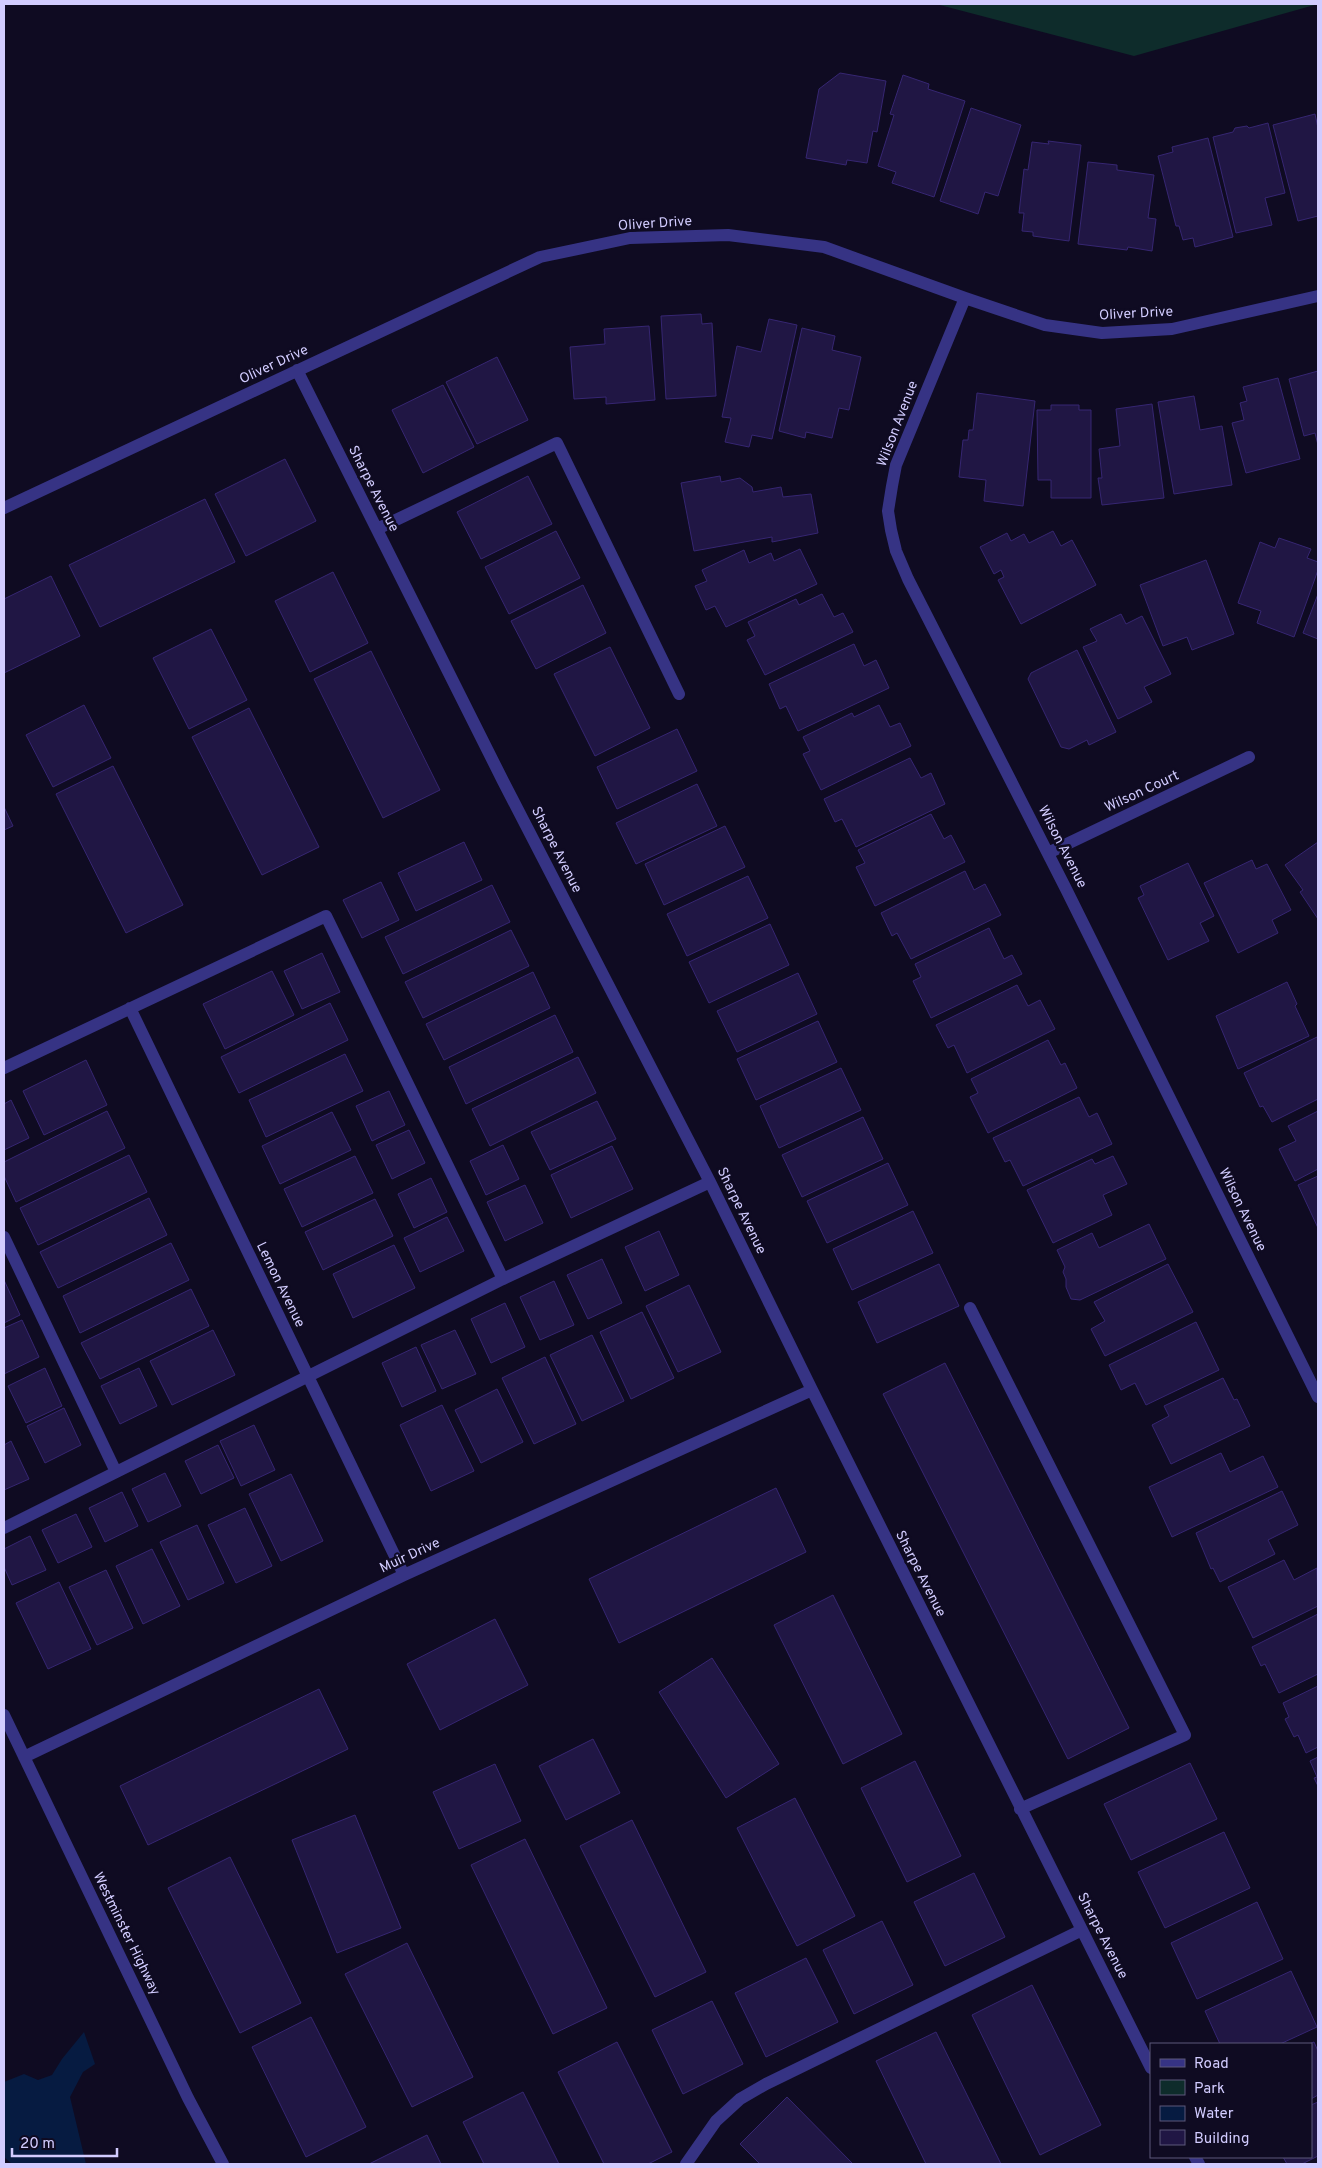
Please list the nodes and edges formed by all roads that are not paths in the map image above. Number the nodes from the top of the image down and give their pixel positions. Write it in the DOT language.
graph roads {
  1 [pos="1318,296"];
  2 [pos="965,298"];
  3 [pos="297,370"];
  4 [pos="4,508"];
  5 [pos="377,530"];
  6 [pos="679,694"];
  7 [pos="1249,757"];
  8 [pos="1048,853"];
  9 [pos="130,1008"];
  10 [pos="4,1068"];
  11 [pos="710,1182"];
  12 [pos="4,1237"];
  13 [pos="503,1279"];
  14 [pos="970,1308"];
  15 [pos="308,1378"];
  16 [pos="812,1390"];
  17 [pos="1318,1397"];
  18 [pos="116,1472"];
  19 [pos="4,1528"];
  20 [pos="404,1574"];
  21 [pos="4,1715"];
  22 [pos="24,1756"];
  23 [pos="1020,1809"];
  24 [pos="1082,1930"];
  25 [pos="1150,2066"];
  26 [pos="223,2164"];
  27 [pos="686,2164"];
  1 -- 2 [label="street, Oliver Drive"];
  2 -- 3 [label="street, Oliver Drive"];
  2 -- 8 [label="street, Wilson Avenue"];
  3 -- 4 [label="street, Oliver Drive"];
  3 -- 5 [label="street, Sharpe Avenue"];
  5 -- 6 [label="street"];
  5 -- 11 [label="street, Sharpe Avenue"];
  7 -- 8 [label="street, Wilson Court"];
  8 -- 17 [label="street, Wilson Avenue"];
  9 -- 10 [label="street"];
  9 -- 13 [label="street"];
  9 -- 15 [label="street, Lemon Avenue"];
  11 -- 13 [label="street"];
  11 -- 16 [label="street, Sharpe Avenue"];
  12 -- 18 [label="street"];
  13 -- 15 [label="street"];
  14 -- 23 [label="street"];
  15 -- 18 [label="street"];
  15 -- 20 [label="street, Lemon Avenue"];
  16 -- 20 [label="street, Muir Drive"];
  16 -- 23 [label="street, Sharpe Avenue"];
  18 -- 19 [label="street"];
  20 -- 22 [label="street, Muir Drive"];
  21 -- 22 [label="street, Westminster Highway"];
  22 -- 26 [label="street, Westminster Highway"];
  23 -- 24 [label="street, Sharpe Avenue"];
  24 -- 25 [label="street, Sharpe Avenue"];
  24 -- 27 [label="street"];
}
